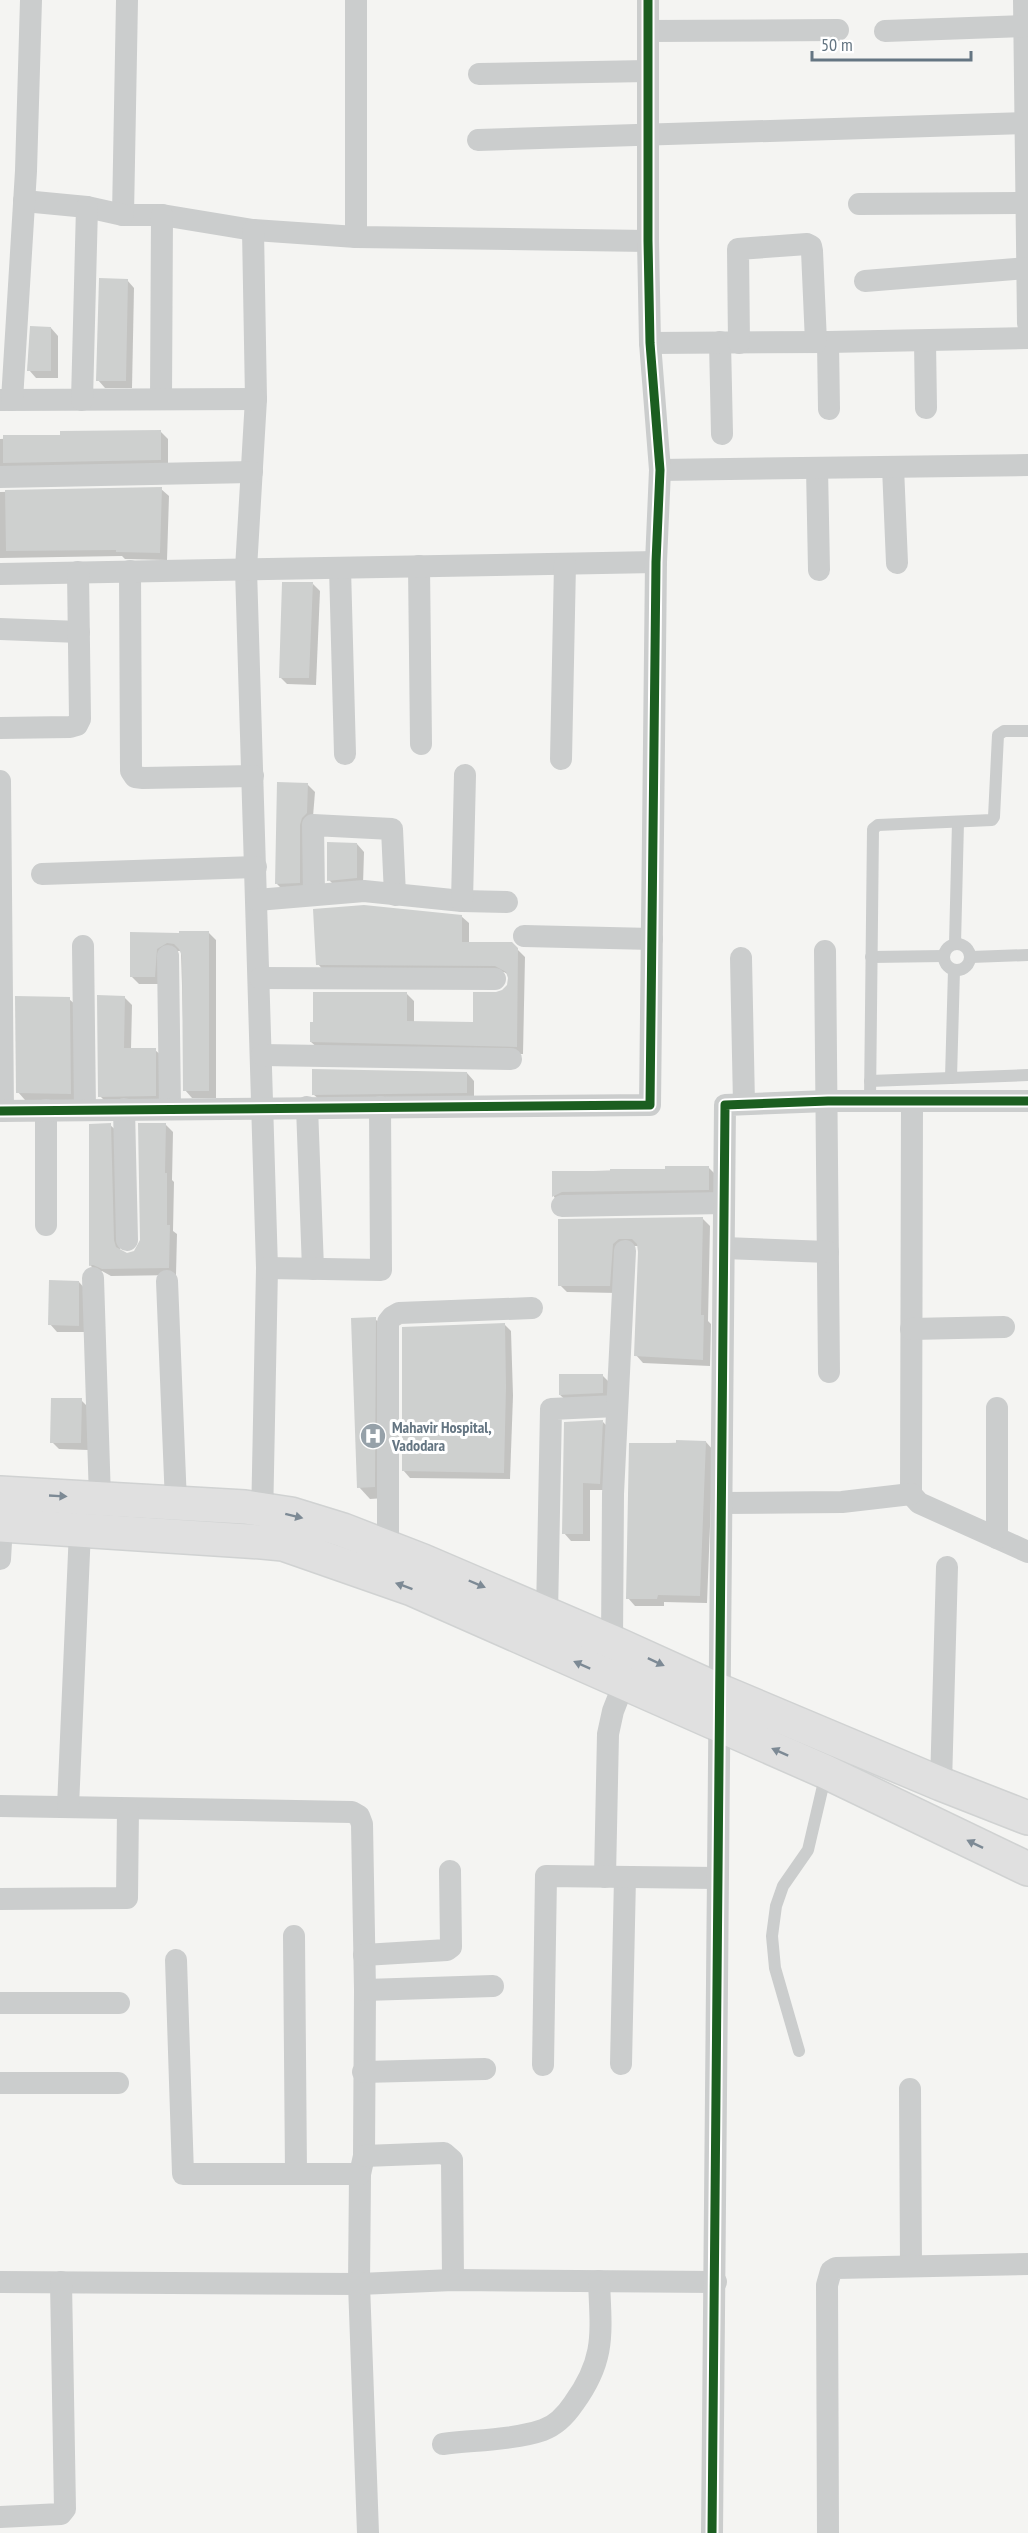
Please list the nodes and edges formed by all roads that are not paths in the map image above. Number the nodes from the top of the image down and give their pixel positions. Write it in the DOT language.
graph roads {
  1 [pos="31,0"];
  2 [pos="127,0"];
  3 [pos="356,0"];
  4 [pos="648,0"];
  5 [pos="1024,0"];
  6 [pos="1024,26"];
  7 [pos="838,30"];
  8 [pos="648,31"];
  9 [pos="885,31"];
  10 [pos="1026,60"];
  11 [pos="648,71"];
  12 [pos="479,74"];
  13 [pos="647,133"];
  14 [pos="1027,136"];
  15 [pos="478,140"];
  16 [pos="1027,197"];
  17 [pos="24,201"];
  18 [pos="859,204"];
  19 [pos="87,207"];
  20 [pos="123,215"];
  21 [pos="162,215"];
  22 [pos="254,230"];
  23 [pos="356,237"];
  24 [pos="648,241"];
  25 [pos="1028,268"];
  26 [pos="865,281"];
  27 [pos="1028,323"];
  28 [pos="1028,338"];
  29 [pos="925,340"];
  30 [pos="822,342"];
  31 [pos="650,343"];
  32 [pos="729,343"];
  33 [pos="161,399"];
  34 [pos="256,399"];
  35 [pos="6,400"];
  36 [pos="82,400"];
  37 [pos="926,408"];
  38 [pos="829,409"];
  39 [pos="722,434"];
  40 [pos="1028,465"];
  41 [pos="893,467"];
  42 [pos="817,468"];
  43 [pos="660,470"];
  44 [pos="252,472"];
  45 [pos="0,477"];
  46 [pos="656,562"];
  47 [pos="897,563"];
  48 [pos="566,564"];
  49 [pos="419,566"];
  50 [pos="340,568"];
  51 [pos="246,569"];
  52 [pos="819,570"];
  53 [pos="130,571"];
  54 [pos="78,572"];
  55 [pos="0,574"];
  56 [pos="0,629"];
  57 [pos="79,632"];
  58 [pos="0,728"];
  59 [pos="1028,731"];
  60 [pos="421,744"];
  61 [pos="345,754"];
  62 [pos="561,759"];
  63 [pos="465,775"];
  64 [pos="253,776"];
  65 [pos="0,781"];
  66 [pos="958,822"];
  67 [pos="256,867"];
  68 [pos="1,873"];
  69 [pos="42,874"];
  70 [pos="395,895"];
  71 [pos="314,896"];
  72 [pos="257,900"];
  73 [pos="462,901"];
  74 [pos="507,902"];
  75 [pos="524,936"];
  76 [pos="652,939"];
  77 [pos="955,944"];
  78 [pos="83,946"];
  79 [pos="825,951"];
  80 [pos="1028,955"];
  81 [pos="168,956"];
  82 [pos="944,956"];
  83 [pos="871,957"];
  84 [pos="971,957"];
  85 [pos="741,958"];
  86 [pos="954,970"];
  87 [pos="260,978"];
  88 [pos="495,979"];
  89 [pos="262,1056"];
  90 [pos="511,1059"];
  91 [pos="1028,1075"];
  92 [pos="951,1078"];
  93 [pos="870,1091"];
  94 [pos="828,1101"];
  95 [pos="1028,1101"];
  96 [pos="912,1102"];
  97 [pos="744,1104"];
  98 [pos="264,1107"];
  99 [pos="306,1107"];
  100 [pos="380,1107"];
  101 [pos="170,1108"];
  102 [pos="124,1109"];
  103 [pos="46,1110"];
  104 [pos="85,1110"];
  105 [pos="1,1111"];
  106 [pos="724,1203"];
  107 [pos="562,1206"];
  108 [pos="46,1225"];
  109 [pos="127,1240"];
  110 [pos="724,1248"];
  111 [pos="625,1251"];
  112 [pos="828,1252"];
  113 [pos="267,1268"];
  114 [pos="313,1269"];
  115 [pos="93,1278"];
  116 [pos="167,1281"];
  117 [pos="531,1308"];
  118 [pos="1004,1327"];
  119 [pos="911,1329"];
  120 [pos="829,1372"];
  121 [pos="617,1406"];
  122 [pos="997,1408"];
  123 [pos="0,1493"];
  124 [pos="911,1494"];
  125 [pos="100,1499"];
  126 [pos="176,1503"];
  127 [pos="722,1503"];
  128 [pos="261,1510"];
  129 [pos="1,1525"];
  130 [pos="81,1530"];
  131 [pos="997,1538"];
  132 [pos="262,1542"];
  133 [pos="388,1548"];
  134 [pos="1028,1552"];
  135 [pos="0,1558"];
  136 [pos="947,1567"];
  137 [pos="547,1614"];
  138 [pos="612,1642"];
  139 [pos="624,1683"];
  140 [pos="720,1691"];
  141 [pos="718,1725"];
  142 [pos="826,1772"];
  143 [pos="941,1784"];
  144 [pos="0,1806"];
  145 [pos="68,1807"];
  146 [pos="128,1809"];
  147 [pos="1028,1818"];
  148 [pos="1028,1869"];
  149 [pos="450,1871"];
  150 [pos="615,1877"];
  151 [pos="717,1878"];
  152 [pos="0,1899"];
  153 [pos="294,1935"];
  154 [pos="364,1955"];
  155 [pos="176,1960"];
  156 [pos="493,1986"];
  157 [pos="365,1990"];
  158 [pos="0,2003"];
  159 [pos="119,2003"];
  160 [pos="799,2051"];
  161 [pos="621,2064"];
  162 [pos="543,2065"];
  163 [pos="485,2069"];
  164 [pos="363,2072"];
  165 [pos="0,2083"];
  166 [pos="118,2083"];
  167 [pos="910,2089"];
  168 [pos="362,2165"];
  169 [pos="296,2174"];
  170 [pos="1028,2264"];
  171 [pos="911,2266"];
  172 [pos="453,2280"];
  173 [pos="599,2281"];
  174 [pos="0,2282"];
  175 [pos="716,2282"];
  176 [pos="61,2283"];
  177 [pos="359,2284"];
  178 [pos="443,2444"];
  179 [pos="0,2517"];
  180 [pos="368,2533"];
  181 [pos="712,2533"];
  182 [pos="828,2533"];
  1 -- 17 [label="street"];
  2 -- 20 [label="street"];
  3 -- 23 [label="street"];
  4 -- 8 [label="street"];
  5 -- 6 [label="street"];
  6 -- 9 [label="street"];
  6 -- 10 [label="street"];
  7 -- 8 [label="street"];
  8 -- 11 [label="street"];
  10 -- 14 [label="street"];
  11 -- 12 [label="street"];
  11 -- 13 [label="street"];
  13 -- 14 [label="street"];
  13 -- 15 [label="street"];
  13 -- 24 [label="street"];
  14 -- 16 [label="street"];
  16 -- 18 [label="street"];
  16 -- 25 [label="street"];
  17 -- 19 [label="street"];
  17 -- 35 [label="street"];
  19 -- 20 [label="street"];
  19 -- 36 [label="street"];
  20 -- 21 [label="street"];
  21 -- 22 [label="street"];
  21 -- 33 [label="street"];
  22 -- 23 [label="street"];
  22 -- 34 [label="street"];
  23 -- 24 [label="street"];
  24 -- 31 [label="street"];
  25 -- 26 [label="street"];
  25 -- 27 [label="street"];
  28 -- 29 [label="street"];
  29 -- 30 [label="street"];
  29 -- 37 [label="street"];
  30 -- 32 [label="street"];
  30 -- 32 [label="street"];
  30 -- 38 [label="street"];
  31 -- 32 [label="street"];
  31 -- 43 [label="street"];
  32 -- 39 [label="street"];
  33 -- 34 [label="street"];
  33 -- 36 [label="street"];
  34 -- 44 [label="street"];
  35 -- 36 [label="street"];
  40 -- 41 [label="street"];
  41 -- 42 [label="street"];
  41 -- 47 [label="street"];
  42 -- 43 [label="street"];
  42 -- 52 [label="street"];
  43 -- 46 [label="street"];
  44 -- 45 [label="street"];
  44 -- 51 [label="street"];
  46 -- 48 [label="street"];
  46 -- 76 [label="street"];
  48 -- 49 [label="street"];
  48 -- 62 [label="street"];
  49 -- 50 [label="street"];
  49 -- 60 [label="street"];
  50 -- 51 [label="street"];
  50 -- 61 [label="street"];
  51 -- 53 [label="street"];
  51 -- 64 [label="street"];
  53 -- 54 [label="street"];
  53 -- 64 [label="street"];
  54 -- 55 [label="street"];
  54 -- 57 [label="street"];
  56 -- 57 [label="street"];
  57 -- 58 [label="street"];
  59 -- 66 [label="lane"];
  63 -- 73 [label="street"];
  64 -- 67 [label="street"];
  65 -- 68 [label="street"];
  66 -- 77 [label="lane"];
  66 -- 83 [label="lane"];
  67 -- 69 [label="street"];
  67 -- 72 [label="street"];
  68 -- 105 [label="street"];
  70 -- 71 [label="street"];
  70 -- 71 [label="street"];
  70 -- 73 [label="street"];
  71 -- 72 [label="street"];
  72 -- 87 [label="street"];
  73 -- 74 [label="street"];
  75 -- 76 [label="street"];
  76 -- 100 [label="street"];
  77 -- 82 [label="lane"];
  77 -- 84 [label="lane"];
  78 -- 104 [label="street"];
  79 -- 94 [label="street"];
  80 -- 84 [label="lane"];
  81 -- 101 [label="street"];
  82 -- 83 [label="lane"];
  82 -- 86 [label="lane"];
  83 -- 93 [label="lane"];
  84 -- 86 [label="lane"];
  85 -- 97 [label="street"];
  86 -- 92 [label="lane"];
  87 -- 88 [label="street"];
  87 -- 89 [label="street"];
  89 -- 90 [label="street"];
  89 -- 98 [label="street"];
  91 -- 92 [label="lane"];
  92 -- 93 [label="lane"];
  93 -- 94 [label="street"];
  93 -- 96 [label="street"];
  94 -- 97 [label="street"];
  94 -- 112 [label="street"];
  95 -- 96 [label="street"];
  96 -- 119 [label="street"];
  97 -- 106 [label="street"];
  98 -- 99 [label="street"];
  98 -- 101 [label="street"];
  98 -- 113 [label="street"];
  99 -- 100 [label="street"];
  99 -- 114 [label="street"];
  100 -- 114 [label="street"];
  101 -- 102 [label="street"];
  102 -- 104 [label="street"];
  102 -- 109 [label="street"];
  103 -- 104 [label="street"];
  103 -- 105 [label="street"];
  103 -- 108 [label="street"];
  106 -- 107 [label="street"];
  106 -- 110 [label="street"];
  110 -- 112 [label="street"];
  110 -- 127 [label="street"];
  111 -- 121 [label="street"];
  112 -- 120 [label="street"];
  113 -- 114 [label="street"];
  113 -- 128 [label="street"];
  115 -- 125 [label="street"];
  116 -- 126 [label="street"];
  117 -- 133 [label="street"];
  118 -- 119 [label="street"];
  119 -- 124 [label="street"];
  121 -- 137 [label="street"];
  121 -- 138 [label="street"];
  122 -- 131 [label="street"];
  123 -- 125 [label="street, one-way"];
  124 -- 127 [label="street"];
  124 -- 131 [label="street"];
  125 -- 126 [label="street"];
  126 -- 128 [label="street"];
  127 -- 140 [label="street"];
  128 -- 132 [label="street"];
  128 -- 133 [label="street, one-way"];
  129 -- 130 [label="street"];
  129 -- 135 [label="street"];
  130 -- 132 [label="street"];
  130 -- 145 [label="street"];
  131 -- 134 [label="street"];
  139 -- 132 [label="street, one-way"];
  133 -- 137 [label="street, one-way"];
  136 -- 143 [label="street"];
  137 -- 138 [label="street"];
  138 -- 140 [label="street, one-way"];
  139 -- 141 [label="street"];
  139 -- 150 [label="street"];
  140 -- 141 [label="street"];
  140 -- 143 [label="street"];
  142 -- 141 [label="street, one-way"];
  141 -- 151 [label="street"];
  148 -- 142 [label="street, one-way"];
  142 -- 160 [label="lane"];
  143 -- 147 [label="street"];
  144 -- 145 [label="street"];
  145 -- 146 [label="street"];
  146 -- 152 [label="street"];
  146 -- 154 [label="street"];
  149 -- 154 [label="street"];
  150 -- 151 [label="street"];
  150 -- 161 [label="street"];
  150 -- 162 [label="street"];
  151 -- 175 [label="street"];
  153 -- 169 [label="street"];
  154 -- 157 [label="street"];
  155 -- 169 [label="street"];
  156 -- 157 [label="street"];
  157 -- 164 [label="street"];
  158 -- 159 [label="street"];
  163 -- 164 [label="street"];
  164 -- 168 [label="street"];
  165 -- 166 [label="street"];
  167 -- 171 [label="street"];
  168 -- 169 [label="street"];
  168 -- 172 [label="street"];
  168 -- 177 [label="street"];
  170 -- 171 [label="street"];
  171 -- 182 [label="street"];
  172 -- 173 [label="street"];
  172 -- 177 [label="street"];
  173 -- 175 [label="street"];
  173 -- 178 [label="street"];
  174 -- 176 [label="street"];
  175 -- 181 [label="street"];
  176 -- 177 [label="street"];
  176 -- 179 [label="street"];
  177 -- 180 [label="street"];
}
